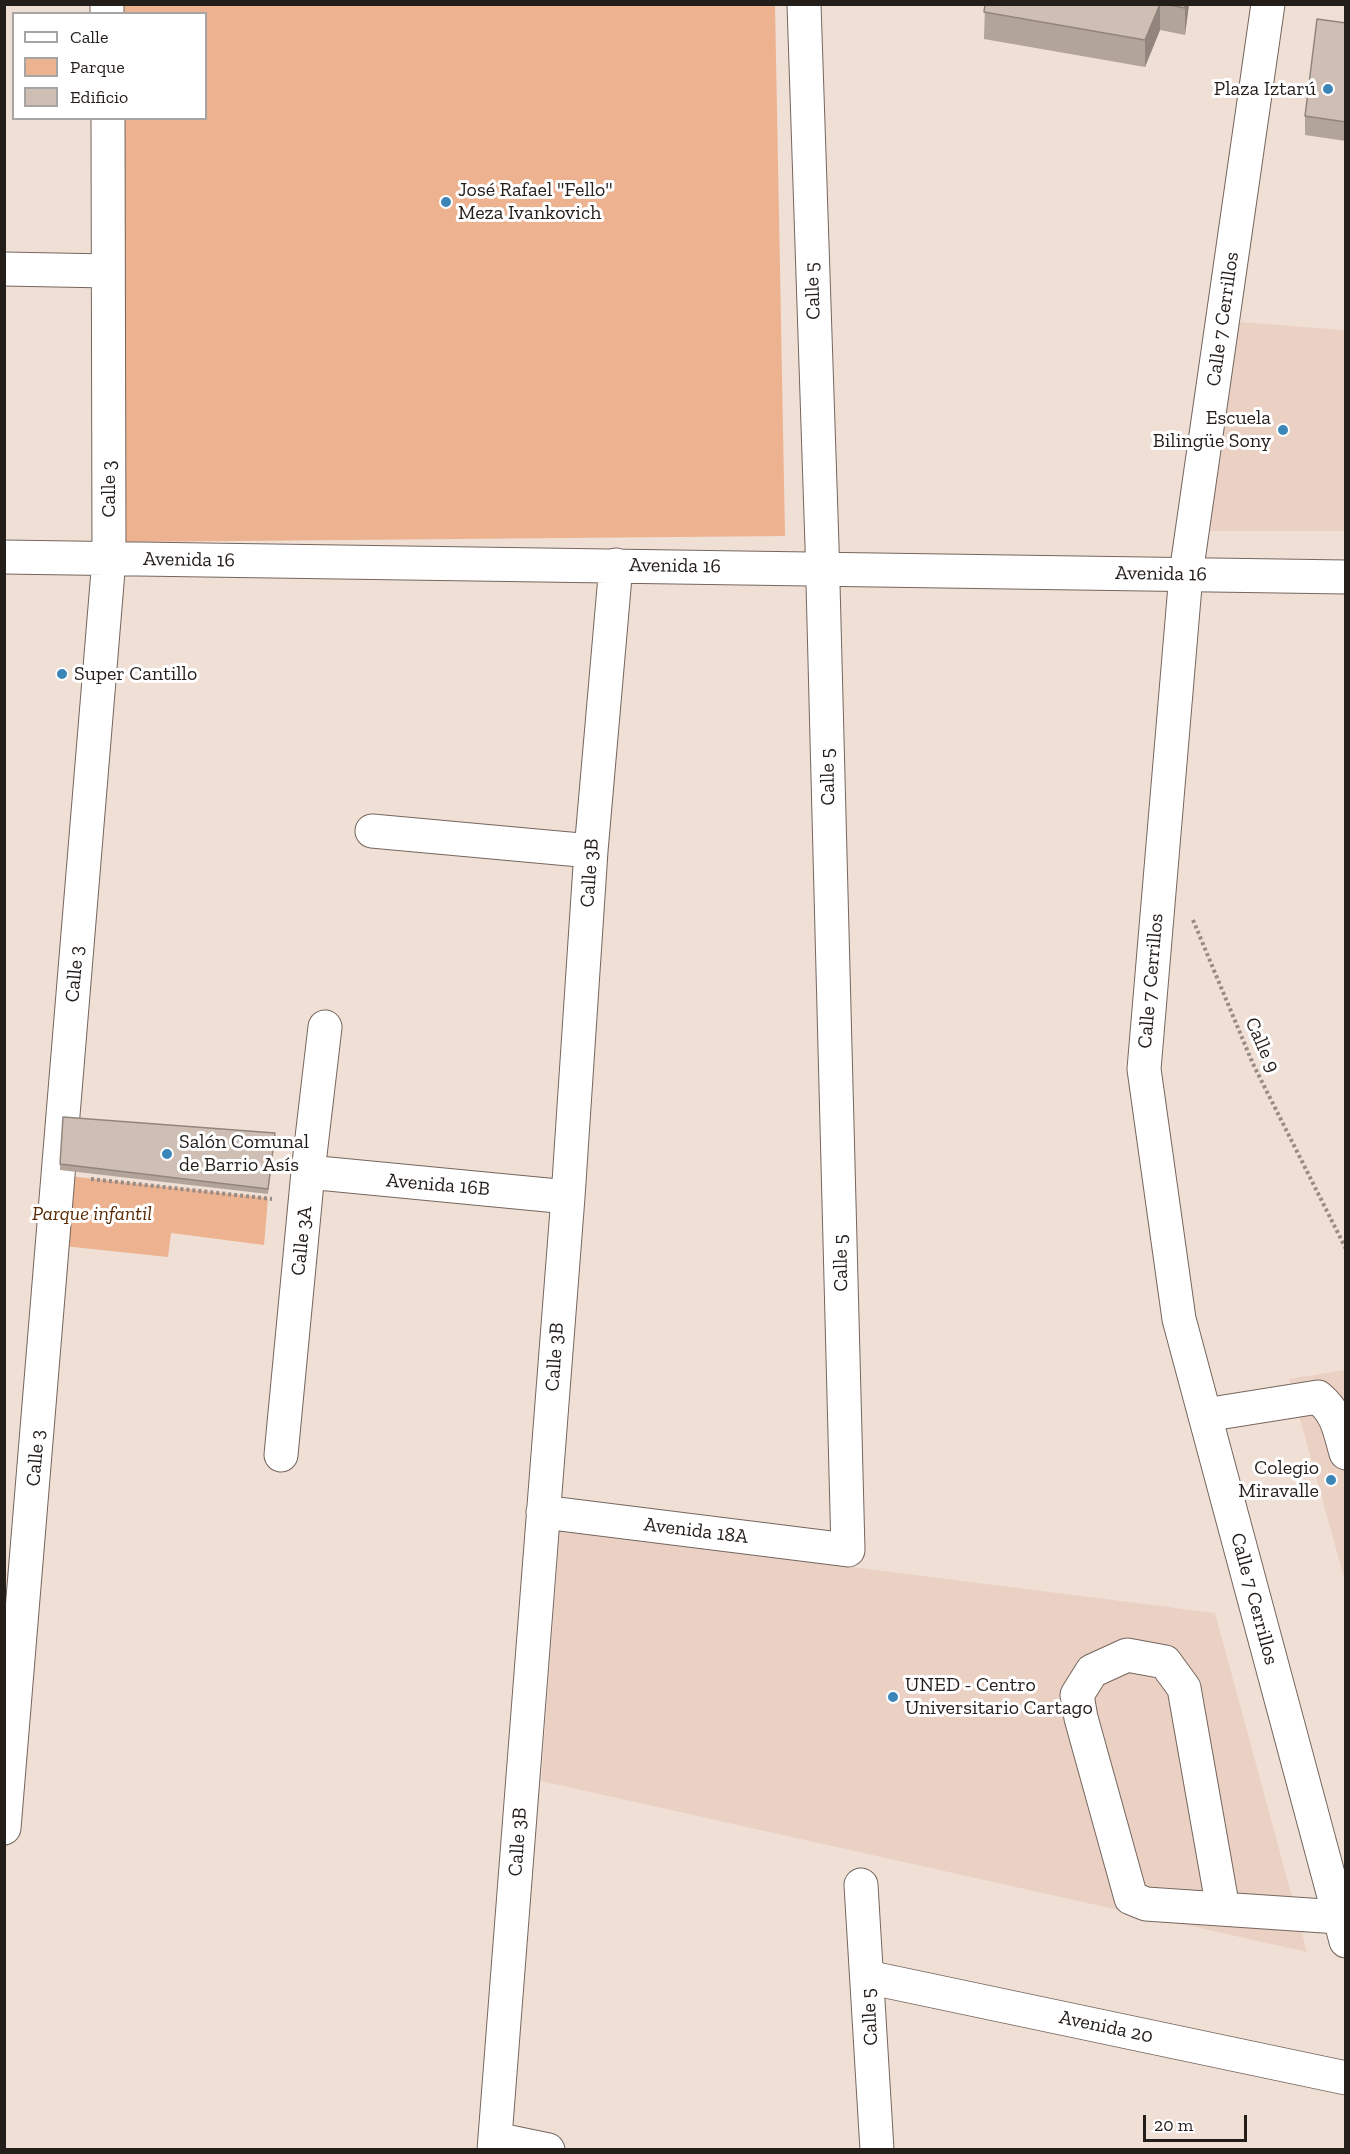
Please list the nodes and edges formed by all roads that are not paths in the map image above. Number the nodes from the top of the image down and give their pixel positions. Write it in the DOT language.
graph roads {
  1 [pos="804,4"];
  2 [pos="1268,4"];
  3 [pos="108,120"];
  4 [pos="4,269"];
  5 [pos="108,272"];
  6 [pos="4,557"];
  7 [pos="109,559"];
  8 [pos="616,565"];
  9 [pos="823,569"];
  10 [pos="1186,574"];
  11 [pos="1346,577"];
  12 [pos="372,831"];
  13 [pos="591,851"];
  14 [pos="325,1027"];
  15 [pos="307,1187"];
  16 [pos="568,1197"];
  17 [pos="1205,1415"];
  18 [pos="1346,1454"];
  19 [pos="281,1455"];
  20 [pos="18,1502"];
  21 [pos="543,1512"];
  22 [pos="848,1550"];
  23 [pos="5,1813"];
  24 [pos="861,1885"];
  25 [pos="1223,1909"];
  26 [pos="1342,1929"];
  27 [pos="867,1977"];
  28 [pos="1346,2078"];
  29 [pos="495,2144"];
  30 [pos="548,2150"];
  31 [pos="878,2150"];
  1 -- 9 [label="street, Calle 5"];
  2 -- 10 [label="street, Calle 7 Cerrillos"];
  3 -- 5 [label="street, Calle 3"];
  4 -- 5 [label="street"];
  5 -- 7 [label="street, Calle 3"];
  6 -- 7 [label="street, Avenida 16"];
  7 -- 8 [label="street, Avenida 16"];
  7 -- 20 [label="street, Calle 3"];
  8 -- 9 [label="street, Avenida 16"];
  8 -- 13 [label="street, Calle 3B"];
  9 -- 10 [label="street, Avenida 16"];
  9 -- 22 [label="street, Calle 5"];
  10 -- 11 [label="street, Avenida 16"];
  10 -- 17 [label="street, Calle 7 Cerrillos"];
  12 -- 13 [label="street"];
  13 -- 16 [label="street, Calle 3B"];
  14 -- 15 [label="street, Calle 3A"];
  15 -- 16 [label="street, Avenida 16B"];
  15 -- 19 [label="street, Calle 3A"];
  16 -- 21 [label="street, Calle 3B"];
  17 -- 18 [label="street"];
  17 -- 26 [label="street, Calle 7 Cerrillos"];
  20 -- 23 [label="street, Calle 3"];
  21 -- 22 [label="street, Avenida 18A"];
  21 -- 29 [label="street, Calle 3B"];
  24 -- 27 [label="street, Calle 5"];
  25 -- 25 [label="street"];
  25 -- 26 [label="street"];
  27 -- 28 [label="street, Avenida 20"];
  27 -- 31 [label="street, Calle 5"];
  29 -- 30 [label="street"];
}
